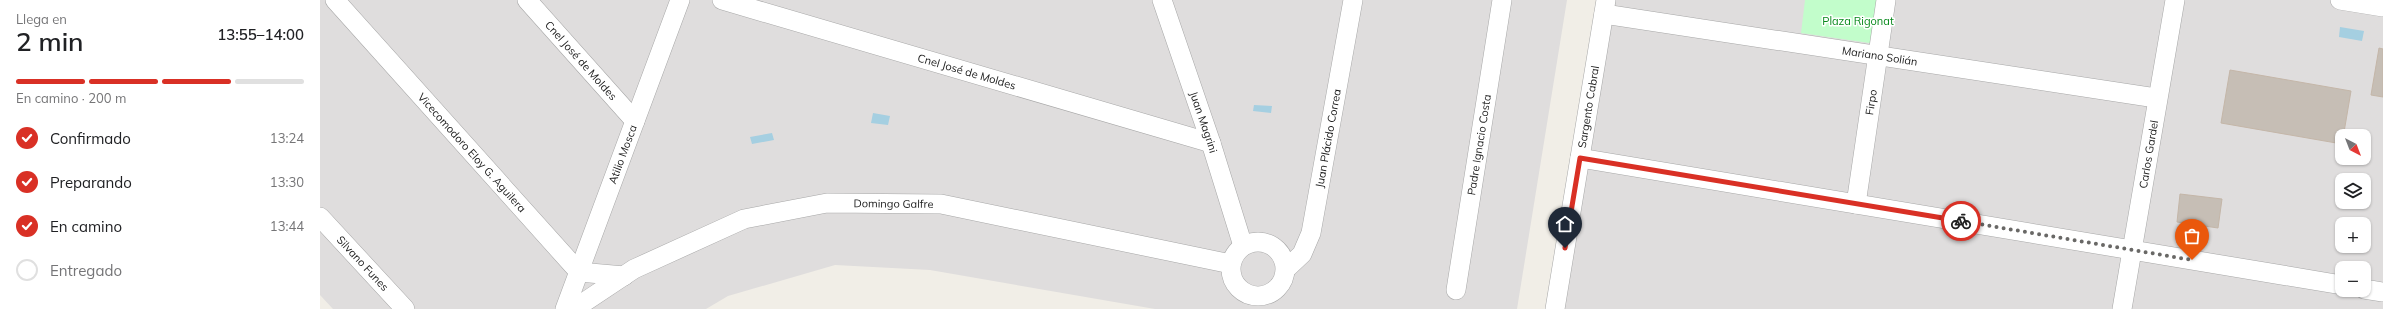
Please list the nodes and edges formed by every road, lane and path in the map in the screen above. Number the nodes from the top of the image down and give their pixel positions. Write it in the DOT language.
graph roads {
  1 [pos="334,0"];
  2 [pos="527,0"];
  3 [pos="680,0"];
  4 [pos="722,0"];
  5 [pos="1162,0"];
  6 [pos="1354,0"];
  7 [pos="1502,0"];
  8 [pos="1886,0"];
  9 [pos="2174,0"];
  10 [pos="2340,0"];
  11 [pos="1605,7"];
  12 [pos="2383,7"];
  13 [pos="1877,56"];
  14 [pos="2156,98"];
  15 [pos="635,121"];
  16 [pos="1211,143"];
  17 [pos="1580,158"];
  18 [pos="1856,204"];
  19 [pos="320,217"];
  20 [pos="1243,246"];
  21 [pos="2131,250"];
  22 [pos="1231,264"];
  23 [pos="1286,269"];
  24 [pos="579,272"];
  25 [pos="624,276"];
  26 [pos="2335,284"];
  27 [pos="1456,290"];
  28 [pos="2371,290"];
  29 [pos="2383,292"];
  30 [pos="1258,302"];
  31 [pos="405,309"];
  32 [pos="565,309"];
  33 [pos="574,309"];
  34 [pos="1555,309"];
  35 [pos="2122,309"];
  1 -- 24 [label="street, Vicecomodoro Eloy G. Aguilera"];
  2 -- 15 [label="street, Cnel José de Moldes"];
  3 -- 15 [label="street, Atilio Mosca"];
  4 -- 16 [label="street, Cnel José de Moldes"];
  5 -- 16 [label="street, Juan Magrini"];
  6 -- 23 [label="street, Juan Plácido Correa"];
  7 -- 27 [label="street, Padre Ignacio Costa"];
  8 -- 13 [label="street, Firpo"];
  9 -- 14 [label="street, Carlos Gardel"];
  10 -- 12 [label="street"];
  11 -- 13 [label="street, Mariano Solián"];
  11 -- 17 [label="street, Sargento Cabral"];
  13 -- 14 [label="street, Mariano Solián"];
  13 -- 18 [label="street, Firpo"];
  14 -- 21 [label="street, Carlos Gardel"];
  15 -- 24 [label="street, Atilio Mosca"];
  16 -- 20 [label="street, Juan Magrini"];
  17 -- 18 [label="street"];
  17 -- 34 [label="street, Sargento Cabral"];
  18 -- 21 [label="street"];
  19 -- 31 [label="street, Silvano Funes"];
  20 -- 22 [label="street"];
  20 -- 23 [label="street"];
  21 -- 26 [label="street"];
  21 -- 35 [label="street, Carlos Gardel"];
  22 -- 25 [label="street, Domingo Galfre"];
  22 -- 30 [label="street"];
  23 -- 30 [label="street"];
  24 -- 25 [label="street"];
  24 -- 32 [label="street, Atilio Mosca"];
  25 -- 33 [label="street, Domingo Galfre"];
  28 -- 29 [label="street"];
}
